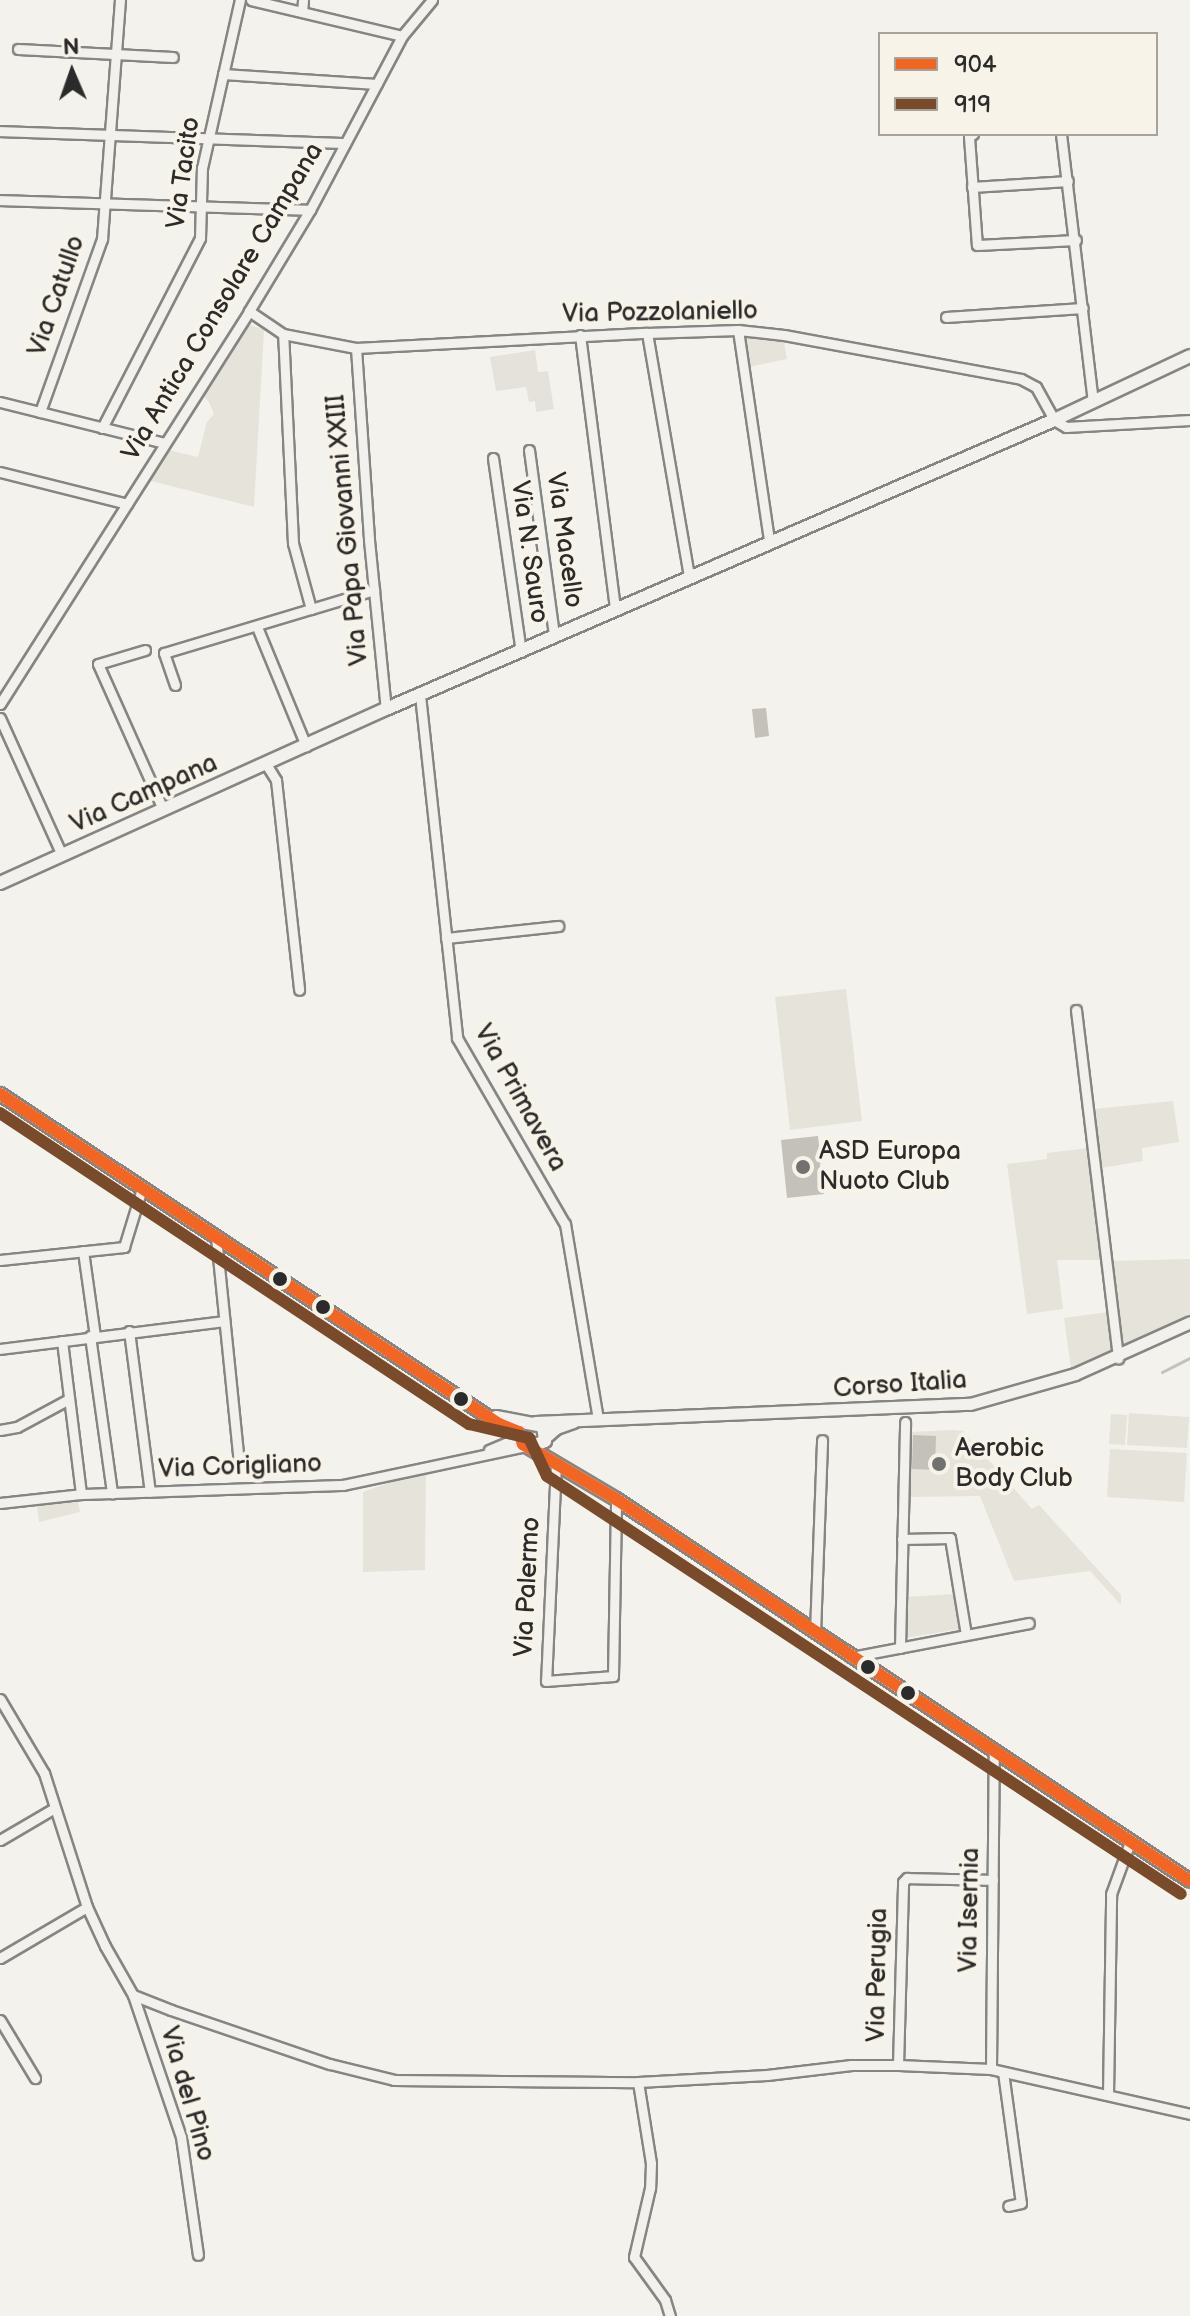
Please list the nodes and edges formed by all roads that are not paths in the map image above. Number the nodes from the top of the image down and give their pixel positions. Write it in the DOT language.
graph roads {
  1 [pos="120,0"];
  2 [pos="240,0"];
  3 [pos="251,0"];
  4 [pos="303,0"];
  5 [pos="432,0"];
  6 [pos="302,12"];
  7 [pos="402,36"];
  8 [pos="18,49"];
  9 [pos="116,53"];
  10 [pos="173,57"];
  11 [pos="223,74"];
  12 [pos="377,84"];
  13 [pos="0,131"];
  14 [pos="111,134"];
  15 [pos="970,136"];
  16 [pos="1061,136"];
  17 [pos="209,138"];
  18 [pos="345,143"];
  19 [pos="1068,181"];
  20 [pos="972,187"];
  21 [pos="0,200"];
  22 [pos="105,203"];
  23 [pos="203,206"];
  24 [pos="310,210"];
  25 [pos="1076,240"];
  26 [pos="1083,308"];
  27 [pos="249,311"];
  28 [pos="946,317"];
  29 [pos="738,330"];
  30 [pos="647,333"];
  31 [pos="283,334"];
  32 [pos="580,335"];
  33 [pos="356,348"];
  34 [pos="1190,356"];
  35 [pos="1093,401"];
  36 [pos="0,402"];
  37 [pos="40,412"];
  38 [pos="1054,420"];
  39 [pos="1190,420"];
  40 [pos="102,428"];
  41 [pos="164,443"];
  42 [pos="529,450"];
  43 [pos="493,458"];
  44 [pos="0,472"];
  45 [pos="127,504"];
  46 [pos="769,541"];
  47 [pos="689,577"];
  48 [pos="374,590"];
  49 [pos="311,609"];
  50 [pos="615,609"];
  51 [pos="257,627"];
  52 [pos="554,636"];
  53 [pos="145,650"];
  54 [pos="521,652"];
  55 [pos="175,685"];
  56 [pos="420,695"];
  57 [pos="0,704"];
  58 [pos="386,709"];
  59 [pos="0,718"];
  60 [pos="306,746"];
  61 [pos="266,764"];
  62 [pos="163,809"];
  63 [pos="62,855"];
  64 [pos="0,883"];
  65 [pos="558,926"];
  66 [pos="446,938"];
  67 [pos="299,990"];
  68 [pos="1076,1010"];
  69 [pos="0,1094"];
  70 [pos="142,1188"];
  71 [pos="216,1237"];
  72 [pos="83,1251"];
  73 [pos="0,1260"];
  74 [pos="224,1321"];
  75 [pos="1190,1322"];
  76 [pos="129,1331"];
  77 [pos="93,1336"];
  78 [pos="62,1341"];
  79 [pos="0,1349"];
  80 [pos="1118,1358"];
  81 [pos="69,1399"];
  82 [pos="478,1411"];
  83 [pos="598,1419"];
  84 [pos="905,1422"];
  85 [pos="499,1424"];
  86 [pos="0,1430"];
  87 [pos="526,1435"];
  88 [pos="546,1439"];
  89 [pos="822,1440"];
  90 [pos="501,1443"];
  91 [pos="479,1455"];
  92 [pos="556,1463"];
  93 [pos="239,1464"];
  94 [pos="150,1492"];
  95 [pos="112,1493"];
  96 [pos="81,1494"];
  97 [pos="616,1499"];
  98 [pos="0,1503"];
  99 [pos="902,1539"];
  100 [pos="1029,1623"];
  101 [pos="815,1633"];
  102 [pos="966,1635"];
  103 [pos="900,1648"];
  104 [pos="851,1657"];
  105 [pos="0,1699"];
  106 [pos="994,1752"];
  107 [pos="53,1809"];
  108 [pos="0,1840"];
  109 [pos="1130,1842"];
  110 [pos="993,1880"];
  111 [pos="1190,1881"];
  112 [pos="87,1907"];
  113 [pos="0,1958"];
  114 [pos="133,1995"];
  115 [pos="0,2020"];
  116 [pos="898,2065"];
  117 [pos="991,2069"];
  118 [pos="1003,2072"];
  119 [pos="35,2078"];
  120 [pos="638,2082"];
  121 [pos="1108,2095"];
  122 [pos="1190,2114"];
  123 [pos="1008,2206"];
  124 [pos="198,2255"];
  125 [pos="670,2316"];
  1 -- 9 [label="street, Via Catullo"];
  2 -- 11 [label="street, Via Tacito"];
  3 -- 6 [label="street"];
  4 -- 6 [label="street"];
  5 -- 7 [label="street, Via Antica Consolare Campana"];
  6 -- 7 [label="street"];
  7 -- 12 [label="street, Via Antica Consolare Campana"];
  8 -- 9 [label="street"];
  9 -- 10 [label="street"];
  9 -- 14 [label="street, Via Catullo"];
  11 -- 12 [label="street"];
  11 -- 17 [label="street, Via Tacito"];
  12 -- 18 [label="street, Via Antica Consolare Campana"];
  13 -- 14 [label="street"];
  14 -- 17 [label="street"];
  14 -- 22 [label="street, Via Catullo"];
  15 -- 20 [label="street"];
  16 -- 19 [label="street"];
  17 -- 18 [label="street"];
  17 -- 23 [label="street, Via Tacito"];
  18 -- 24 [label="street, Via Antica Consolare Campana"];
  19 -- 20 [label="street"];
  19 -- 25 [label="street"];
  20 -- 25 [label="street"];
  21 -- 22 [label="street"];
  22 -- 23 [label="street"];
  22 -- 37 [label="street, Via Catullo"];
  23 -- 24 [label="street"];
  23 -- 40 [label="street, Via Tacito"];
  24 -- 27 [label="street, Via Antica Consolare Campana"];
  25 -- 26 [label="street"];
  26 -- 28 [label="street"];
  26 -- 35 [label="street"];
  27 -- 31 [label="street, Via Pozzolaniello"];
  27 -- 41 [label="street, Via Antica Consolare Campana"];
  29 -- 30 [label="street, Via Pozzolaniello"];
  29 -- 38 [label="street, Via Pozzolaniello"];
  29 -- 46 [label="street"];
  30 -- 32 [label="street, Via Pozzolaniello"];
  30 -- 47 [label="street"];
  31 -- 33 [label="street, Via Pozzolaniello"];
  31 -- 49 [label="street"];
  32 -- 33 [label="street, Via Pozzolaniello"];
  32 -- 50 [label="street"];
  33 -- 48 [label="street, Via Papa Giovanni XXIII"];
  34 -- 35 [label="main road, Via Campana"];
  35 -- 38 [label="main road, Via Campana"];
  36 -- 37 [label="street"];
  37 -- 40 [label="street"];
  38 -- 39 [label="street"];
  38 -- 46 [label="main road, Via Campana"];
  40 -- 41 [label="street"];
  41 -- 45 [label="street, Via Antica Consolare Campana"];
  42 -- 52 [label="street, Via Macello"];
  43 -- 54 [label="street, Via N. Sauro"];
  44 -- 45 [label="street"];
  45 -- 57 [label="street, Via Antica Consolare Campana"];
  46 -- 47 [label="main road, Via Campana"];
  47 -- 50 [label="main road, Via Campana"];
  48 -- 49 [label="street"];
  48 -- 58 [label="street, Via Papa Giovanni XXIII"];
  49 -- 51 [label="street"];
  50 -- 52 [label="main road, Via Campana"];
  51 -- 55 [label="street"];
  51 -- 60 [label="street"];
  52 -- 54 [label="main road, Via Campana"];
  53 -- 62 [label="street"];
  54 -- 56 [label="main road, Via Campana"];
  56 -- 58 [label="main road, Via Campana"];
  56 -- 66 [label="street, Via Primavera"];
  58 -- 60 [label="main road, Via Campana"];
  59 -- 63 [label="street"];
  60 -- 61 [label="main road, Via Campana"];
  61 -- 62 [label="main road, Via Campana"];
  61 -- 67 [label="street"];
  62 -- 63 [label="main road, Via Campana"];
  63 -- 64 [label="main road, Via Campana"];
  65 -- 66 [label="street"];
  66 -- 83 [label="street, Via Primavera"];
  68 -- 80 [label="street"];
  69 -- 70 [label="main road"];
  70 -- 71 [label="main road"];
  70 -- 72 [label="street"];
  71 -- 74 [label="street"];
  71 -- 82 [label="main road"];
  72 -- 73 [label="street"];
  72 -- 77 [label="street"];
  74 -- 76 [label="street"];
  74 -- 93 [label="street"];
  75 -- 80 [label="street, Corso Italia"];
  76 -- 77 [label="street"];
  76 -- 94 [label="street"];
  77 -- 78 [label="street"];
  77 -- 95 [label="street"];
  78 -- 79 [label="street"];
  78 -- 81 [label="street"];
  80 -- 83 [label="street, Corso Italia"];
  81 -- 86 [label="street"];
  81 -- 96 [label="street"];
  82 -- 85 [label="main road"];
  82 -- 87 [label="main road"];
  83 -- 87 [label="street"];
  83 -- 88 [label="street"];
  84 -- 99 [label="street"];
  85 -- 87 [label="main road"];
  85 -- 90 [label="street"];
  87 -- 88 [label="main road"];
  87 -- 88 [label="main road"];
  87 -- 90 [label="street"];
  87 -- 91 [label="street"];
  87 -- 92 [label="main road"];
  88 -- 92 [label="main road"];
  89 -- 101 [label="street"];
  90 -- 91 [label="street"];
  91 -- 94 [label="street, Via Corigliano"];
  92 -- 97 [label="main road"];
  92 -- 97 [label="street, Via Palermo"];
  94 -- 95 [label="street, Via Corigliano"];
  95 -- 96 [label="street, Via Corigliano"];
  96 -- 98 [label="street, Via Corigliano"];
  97 -- 101 [label="main road"];
  99 -- 102 [label="street"];
  99 -- 103 [label="street"];
  100 -- 102 [label="street"];
  101 -- 104 [label="main road"];
  102 -- 103 [label="street"];
  103 -- 104 [label="street"];
  104 -- 106 [label="main road"];
  105 -- 107 [label="street, Via del Pino"];
  106 -- 109 [label="main road"];
  106 -- 110 [label="street, Via Isernia"];
  107 -- 108 [label="street"];
  107 -- 112 [label="street, Via del Pino"];
  109 -- 111 [label="main road"];
  109 -- 121 [label="street"];
  110 -- 116 [label="street, Via Perugia"];
  110 -- 117 [label="street, Via Isernia"];
  112 -- 113 [label="street"];
  112 -- 114 [label="street, Via del Pino"];
  114 -- 120 [label="street"];
  114 -- 124 [label="street, Via del Pino"];
  115 -- 119 [label="street"];
  116 -- 117 [label="street"];
  116 -- 120 [label="street"];
  117 -- 118 [label="street"];
  118 -- 121 [label="street"];
  118 -- 123 [label="street"];
  120 -- 125 [label="street"];
  121 -- 122 [label="street"];
}
